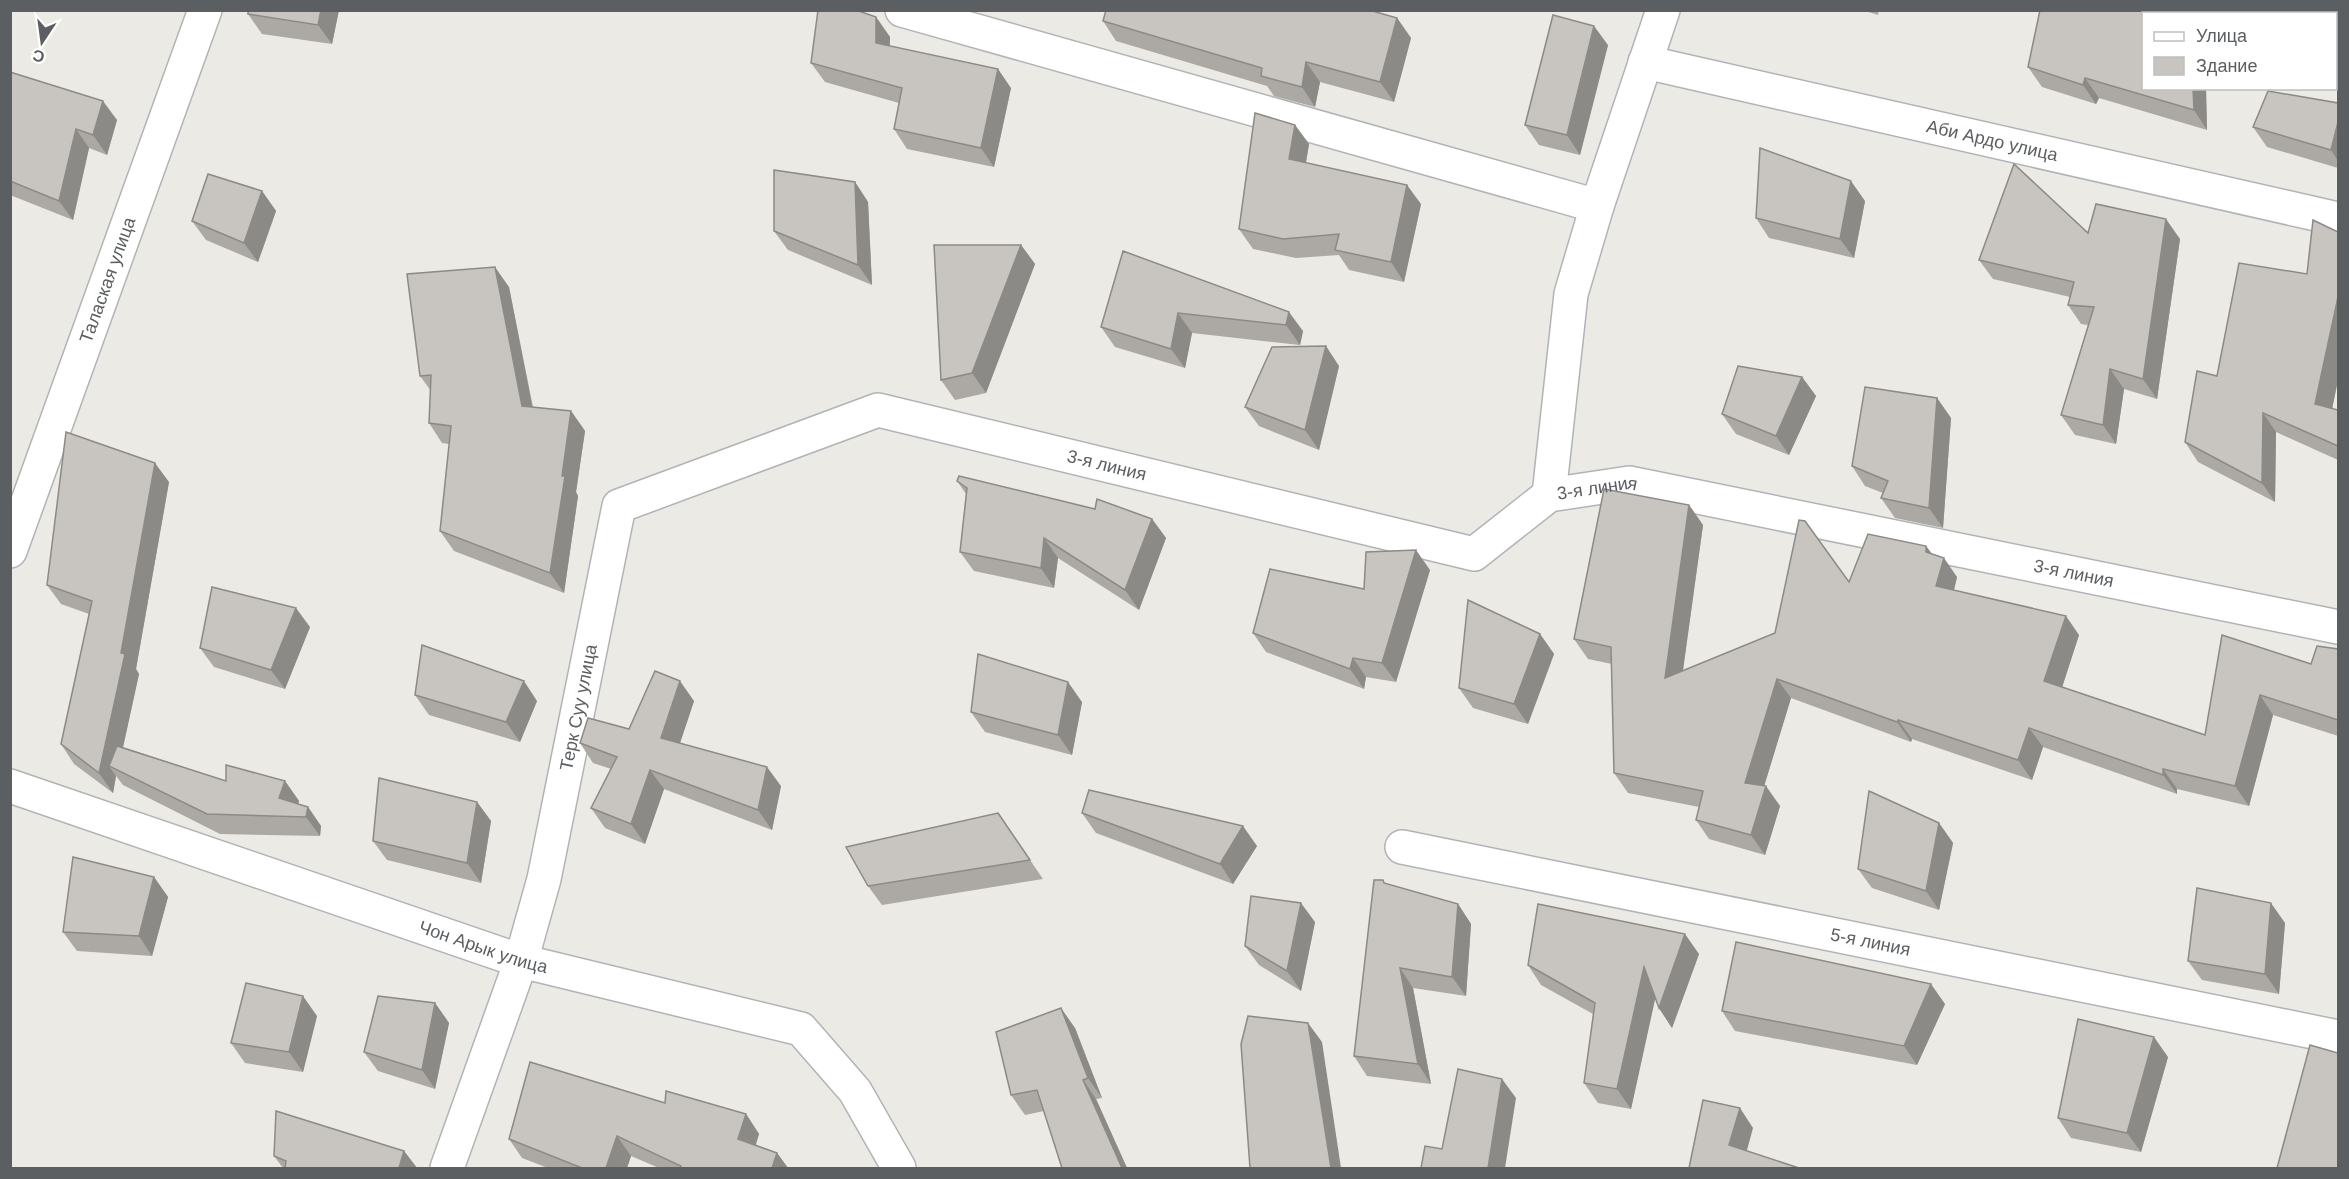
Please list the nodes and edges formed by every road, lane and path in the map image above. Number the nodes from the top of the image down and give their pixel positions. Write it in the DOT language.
graph roads {
  1 [pos="205,10"];
  2 [pos="902,10"];
  3 [pos="1663,10"];
  4 [pos="1645,62"];
  5 [pos="1597,206"];
  6 [pos="2338,219"];
  7 [pos="878,410"];
  8 [pos="1549,495"];
  9 [pos="10,551"];
  10 [pos="2338,627"];
  11 [pos="10,786"];
  12 [pos="1402,847"];
  13 [pos="521,961"];
  14 [pos="2338,1037"];
  15 [pos="447,1168"];
  16 [pos="899,1168"];
  1 -- 9 [label="street, Талаская улица"];
  2 -- 5 [label="street"];
  3 -- 4 [label="street"];
  4 -- 5 [label="street"];
  4 -- 6 [label="street, Аби Ардо улица"];
  5 -- 8 [label="street"];
  7 -- 8 [label="street, 3-я линия"];
  7 -- 13 [label="street, Терк Суу улица"];
  8 -- 10 [label="street, 3-я линия"];
  11 -- 13 [label="street, Чон Арык улица"];
  12 -- 14 [label="street, 5-я линия"];
  13 -- 15 [label="street, Терк Суу улица"];
  13 -- 16 [label="street, Чон Арык улица"];
}
